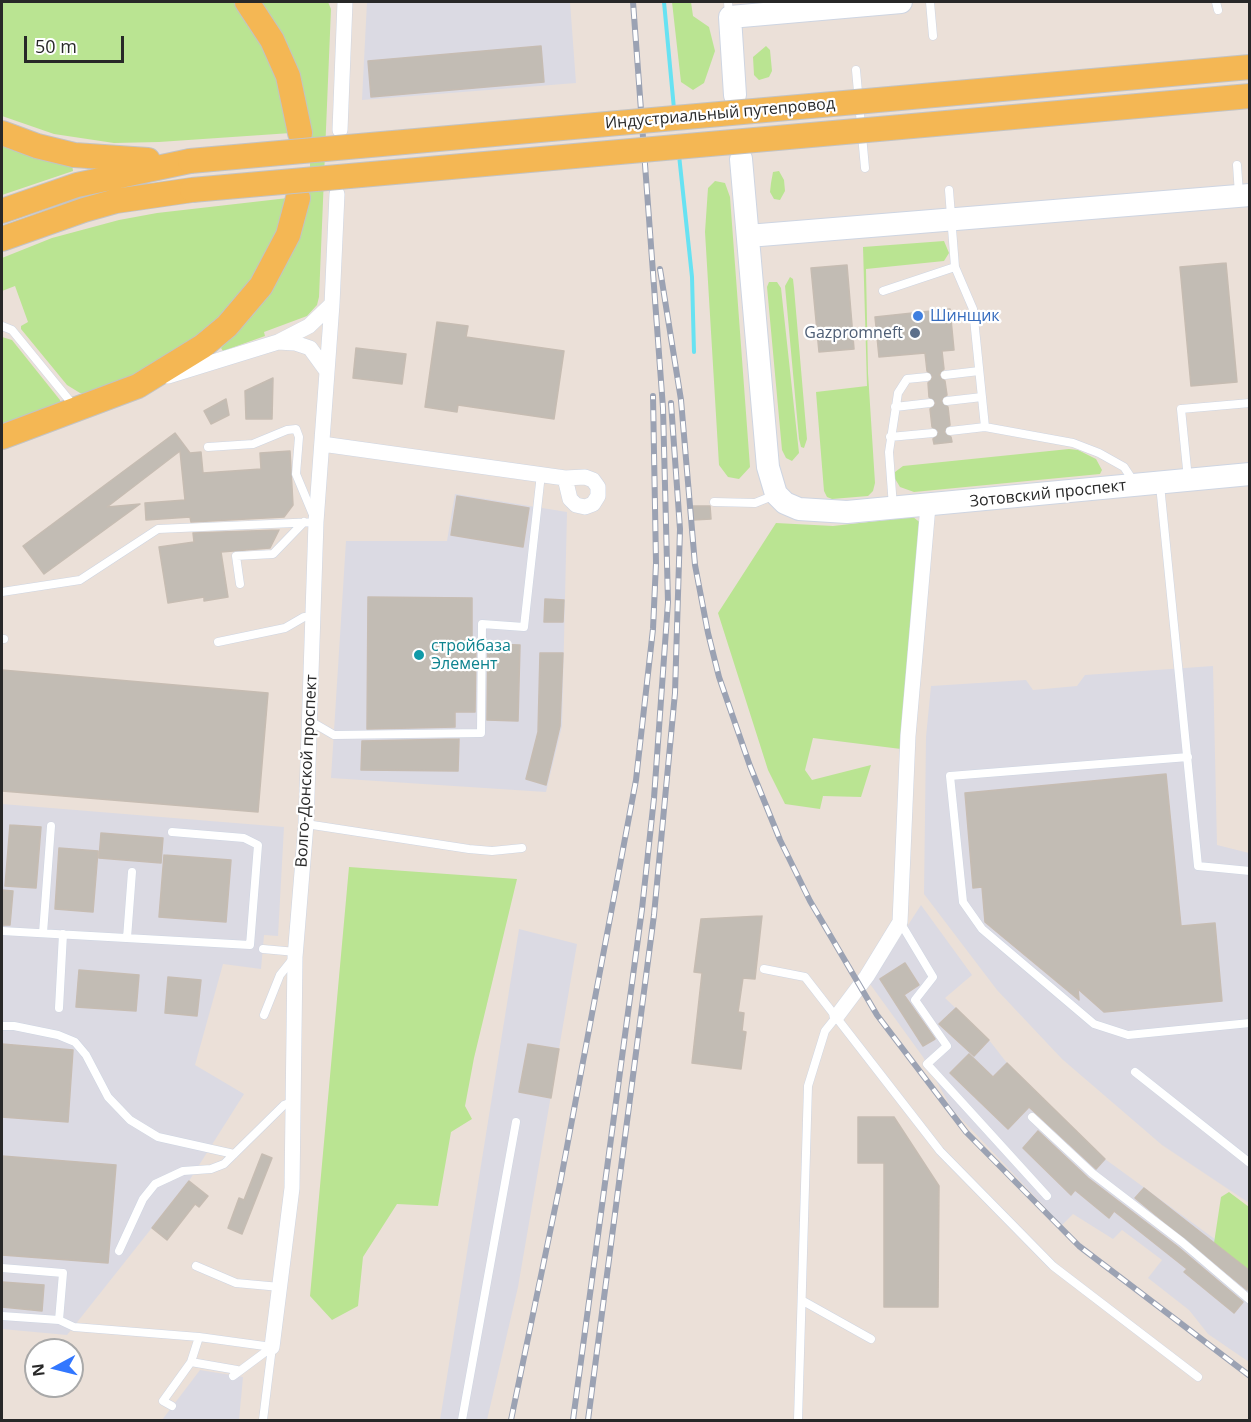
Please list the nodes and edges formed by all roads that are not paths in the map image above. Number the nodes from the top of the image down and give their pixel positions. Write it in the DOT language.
graph roads {
  1 [pos="247,2"];
  2 [pos="345,2"];
  3 [pos="901,2"];
  4 [pos="930,2"];
  5 [pos="729,9"];
  6 [pos="933,36"];
  7 [pos="1250,67"];
  8 [pos="856,70"];
  9 [pos="735,95"];
  10 [pos="1250,96"];
  11 [pos="340,130"];
  12 [pos="2,133"];
  13 [pos="300,133"];
  14 [pos="741,159"];
  15 [pos="190,160"];
  16 [pos="1237,165"];
  17 [pos="865,168"];
  18 [pos="949,190"];
  19 [pos="337,194"];
  20 [pos="1244,195"];
  21 [pos="298,198"];
  22 [pos="2,211"];
  23 [pos="951,219"];
  24 [pos="748,236"];
  25 [pos="2,238"];
  26 [pos="955,267"];
  27 [pos="883,291"];
  28 [pos="332,304"];
  29 [pos="2,326"];
  30 [pos="278,342"];
  31 [pos="327,370"];
  32 [pos="980,371"];
  33 [pos="945,375"];
  34 [pos="927,377"];
  35 [pos="138,386"];
  36 [pos="982,397"];
  37 [pos="947,401"];
  38 [pos="930,403"];
  39 [pos="1250,403"];
  40 [pos="895,407"];
  41 [pos="76,409"];
  42 [pos="985,427"];
  43 [pos="950,431"];
  44 [pos="933,433"];
  45 [pos="2,437"];
  46 [pos="890,437"];
  47 [pos="322,444"];
  48 [pos="208,447"];
  49 [pos="541,474"];
  50 [pos="1250,474"];
  51 [pos="565,478"];
  52 [pos="1188,480"];
  53 [pos="1160,483"];
  54 [pos="1136,486"];
  55 [pos="776,494"];
  56 [pos="714,502"];
  57 [pos="928,506"];
  58 [pos="893,508"];
  59 [pos="310,522"];
  60 [pos="240,584"];
  61 [pos="2,591"];
  62 [pos="313,617"];
  63 [pos="218,642"];
  64 [pos="310,721"];
  65 [pos="1188,757"];
  66 [pos="306,824"];
  67 [pos="51,826"];
  68 [pos="172,832"];
  69 [pos="522,848"];
  70 [pos="1250,871"];
  71 [pos="132,872"];
  72 [pos="900,922"];
  73 [pos="2,930"];
  74 [pos="43,933"];
  75 [pos="63,934"];
  76 [pos="127,938"];
  77 [pos="263,949"];
  78 [pos="296,954"];
  79 [pos="764,969"];
  80 [pos="59,1008"];
  81 [pos="264,1015"];
  82 [pos="837,1016"];
  83 [pos="1250,1023"];
  84 [pos="2,1026"];
  85 [pos="1135,1072"];
  86 [pos="292,1102"];
  87 [pos="1032,1116"];
  88 [pos="516,1122"];
  89 [pos="234,1154"];
  90 [pos="1250,1163"];
  91 [pos="1047,1196"];
  92 [pos="118,1251"];
  93 [pos="196,1266"];
  94 [pos="2,1268"];
  95 [pos="280,1287"];
  96 [pos="1250,1300"];
  97 [pos="803,1301"];
  98 [pos="2,1316"];
  99 [pos="59,1320"];
  100 [pos="199,1337"];
  101 [pos="872,1339"];
  102 [pos="272,1347"];
  103 [pos="191,1362"];
  104 [pos="1198,1377"];
  105 [pos="172,1406"];
  106 [pos="263,1420"];
  107 [pos="462,1420"];
  108 [pos="798,1420"];
  1 -- 13 [label="main road"];
  2 -- 11 [label="street"];
  3 -- 5 [label="street"];
  4 -- 6 [label="lane"];
  5 -- 9 [label="street"];
  7 -- 15 [label="main road, Индустриальный путепровод, bridge"];
  8 -- 17 [label="lane"];
  10 -- 25 [label="main road, Индустриальный путепровод, bridge"];
  12 -- 15 [label="main road"];
  14 -- 24 [label="street"];
  15 -- 22 [label="main road"];
  16 -- 20 [label="lane"];
  18 -- 23 [label="lane"];
  19 -- 28 [label="street, Волго-Донской проспект"];
  20 -- 23 [label="street"];
  21 -- 35 [label="main road"];
  23 -- 24 [label="street"];
  23 -- 26 [label="lane"];
  24 -- 55 [label="street"];
  26 -- 27 [label="lane"];
  26 -- 32 [label="lane"];
  28 -- 30 [label="street"];
  28 -- 31 [label="street, Волго-Донской проспект"];
  29 -- 41 [label="lane"];
  30 -- 31 [label="street"];
  30 -- 35 [label="street"];
  31 -- 47 [label="street, Волго-Донской проспект"];
  32 -- 33 [label="lane"];
  32 -- 36 [label="lane"];
  34 -- 40 [label="lane"];
  35 -- 41 [label="main road"];
  36 -- 37 [label="lane"];
  36 -- 42 [label="lane"];
  38 -- 40 [label="lane"];
  39 -- 52 [label="lane"];
  40 -- 46 [label="lane"];
  41 -- 45 [label="main road"];
  42 -- 43 [label="lane"];
  42 -- 54 [label="lane"];
  44 -- 46 [label="lane"];
  46 -- 58 [label="lane"];
  47 -- 49 [label="street"];
  47 -- 59 [label="street, Волго-Донской проспект"];
  48 -- 59 [label="lane"];
  49 -- 51 [label="street"];
  49 -- 64 [label="lane"];
  50 -- 52 [label="street, Зотовский проспект"];
  52 -- 53 [label="street, Зотовский проспект"];
  53 -- 54 [label="street, Зотовский проспект"];
  53 -- 65 [label="lane"];
  54 -- 57 [label="street, Зотовский проспект"];
  55 -- 56 [label="lane"];
  55 -- 58 [label="street, Зотовский проспект"];
  57 -- 58 [label="street, Зотовский проспект"];
  57 -- 72 [label="street"];
  59 -- 60 [label="lane"];
  59 -- 61 [label="lane"];
  59 -- 62 [label="street, Волго-Донской проспект"];
  62 -- 63 [label="lane"];
  62 -- 64 [label="street, Волго-Донской проспект"];
  64 -- 66 [label="street, Волго-Донской проспект"];
  65 -- 70 [label="lane"];
  65 -- 83 [label="lane"];
  66 -- 69 [label="lane"];
  66 -- 78 [label="street, Волго-Донской проспект"];
  67 -- 74 [label="lane"];
  68 -- 76 [label="lane"];
  71 -- 76 [label="lane"];
  72 -- 82 [label="street"];
  72 -- 91 [label="lane"];
  73 -- 74 [label="lane"];
  74 -- 75 [label="lane"];
  75 -- 76 [label="lane"];
  75 -- 80 [label="lane"];
  77 -- 78 [label="lane"];
  78 -- 81 [label="lane"];
  78 -- 86 [label="street, Волго-Донской проспект"];
  79 -- 82 [label="lane"];
  82 -- 97 [label="lane"];
  82 -- 104 [label="lane"];
  84 -- 89 [label="lane"];
  85 -- 90 [label="lane"];
  86 -- 89 [label="lane"];
  86 -- 95 [label="street, Волго-Донской проспект"];
  87 -- 96 [label="lane"];
  88 -- 107 [label="lane"];
  89 -- 92 [label="lane"];
  93 -- 95 [label="lane"];
  94 -- 99 [label="lane"];
  95 -- 102 [label="street, Волго-Донской проспект"];
  97 -- 101 [label="lane"];
  97 -- 108 [label="lane"];
  98 -- 99 [label="lane"];
  99 -- 100 [label="lane"];
  100 -- 102 [label="lane"];
  100 -- 103 [label="lane"];
  102 -- 103 [label="lane"];
  102 -- 106 [label="lane"];
  103 -- 105 [label="lane"];
}
